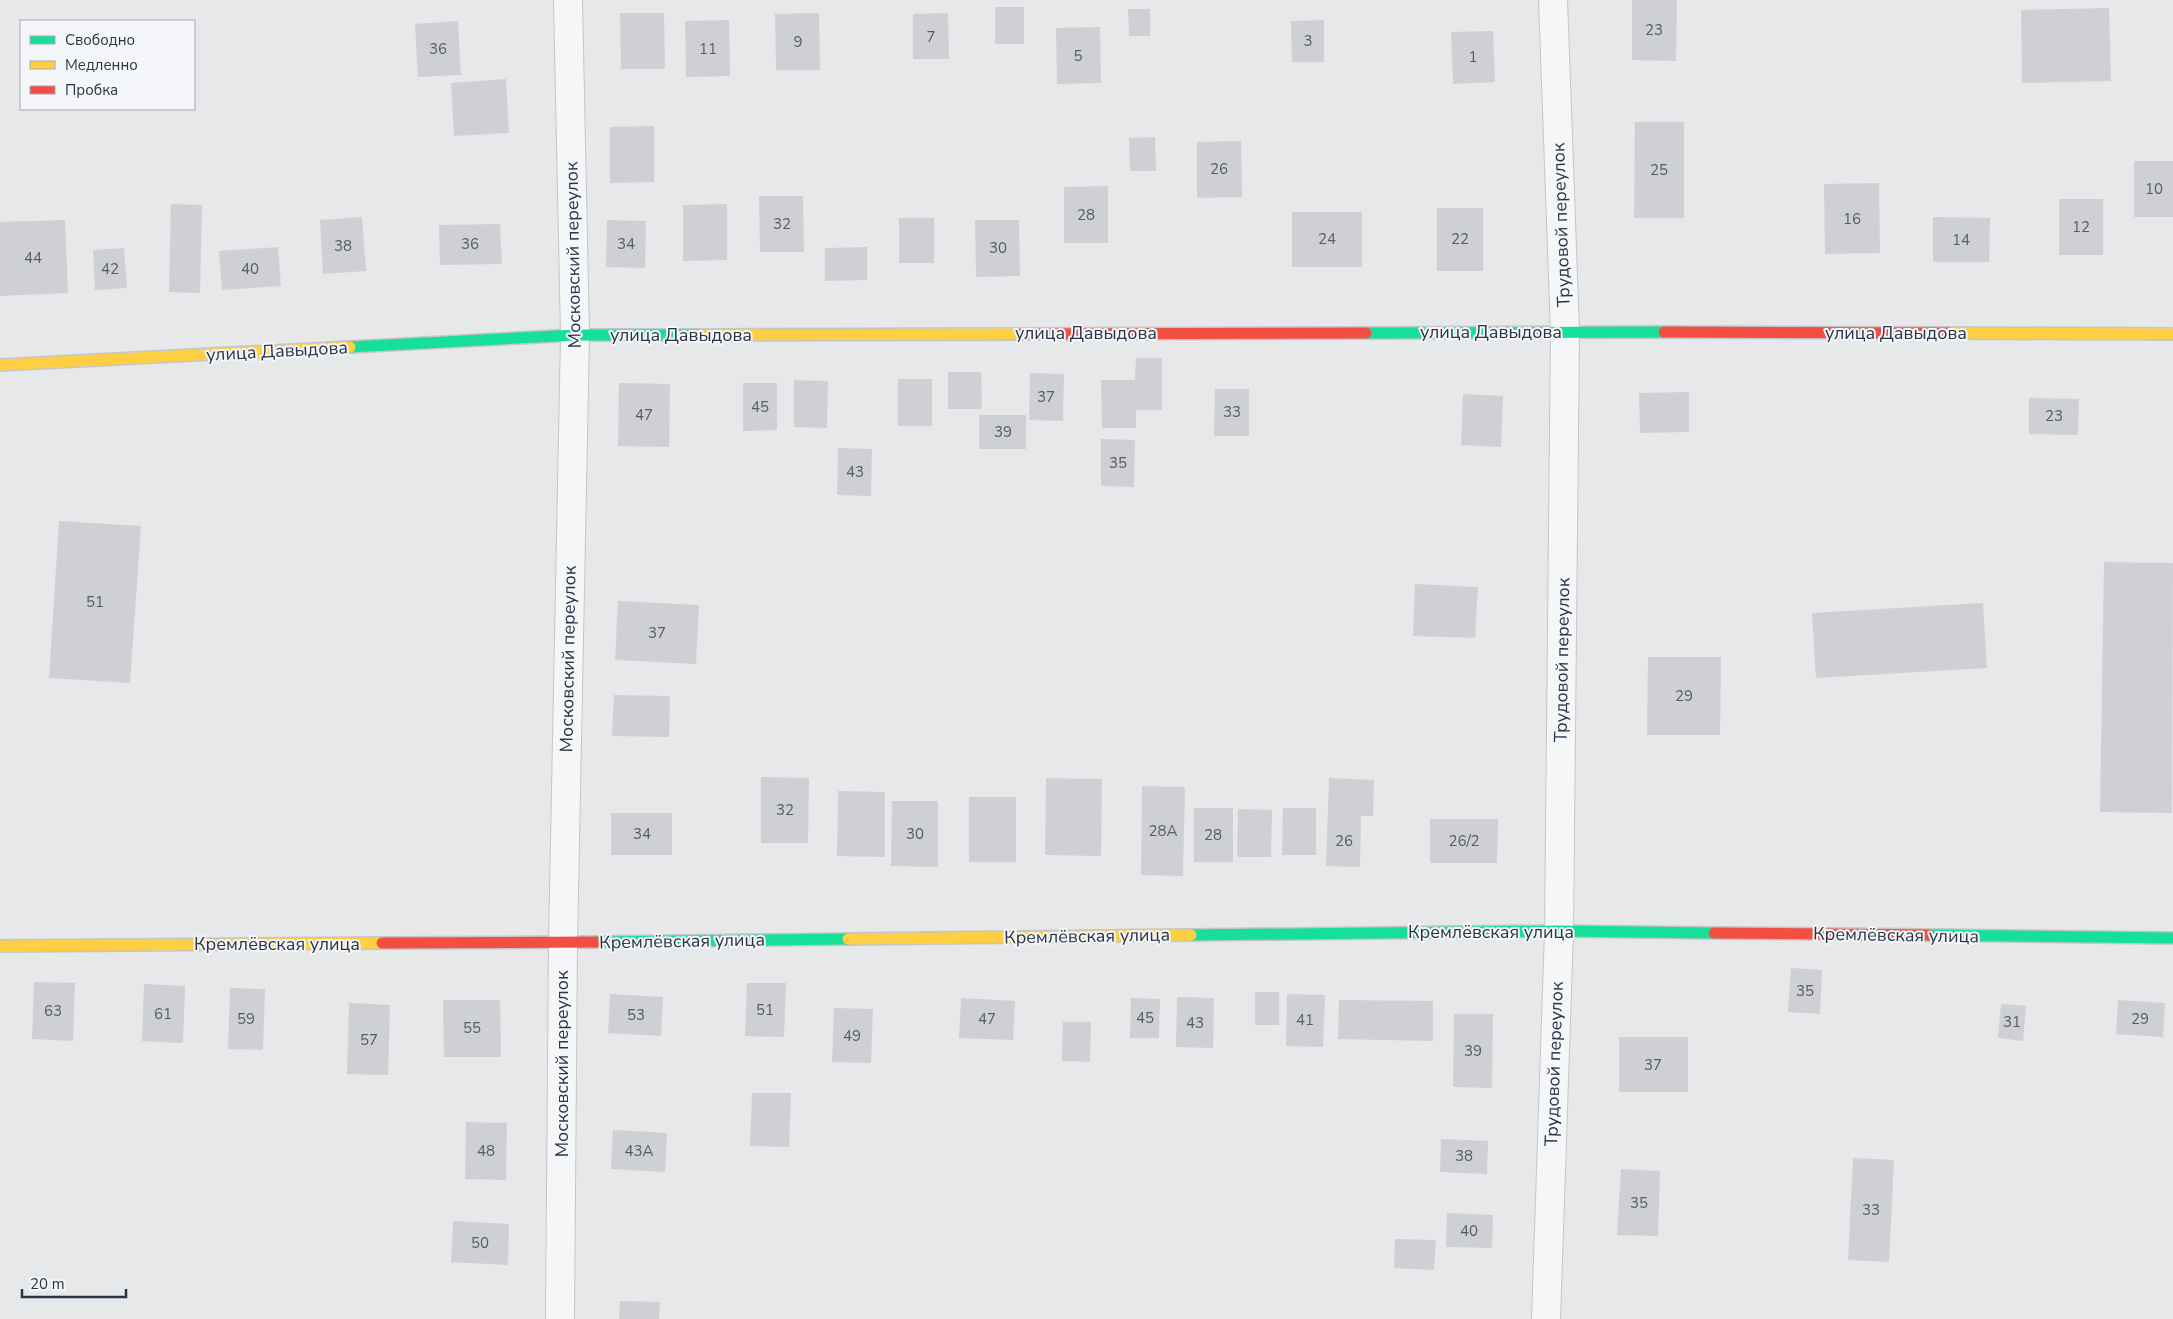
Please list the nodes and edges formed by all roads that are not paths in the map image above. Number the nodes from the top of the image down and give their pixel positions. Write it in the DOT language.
graph roads {
  1 [pos="568,0"];
  2 [pos="1553,0"];
  3 [pos="1565,332"];
  4 [pos="2173,334"];
  5 [pos="575,335"];
  6 [pos="0,365"];
  7 [pos="1559,931"];
  8 [pos="2173,938"];
  9 [pos="563,942"];
  10 [pos="0,946"];
  11 [pos="560,1319"];
  12 [pos="1546,1319"];
  1 -- 5 [label="street, Московский переулок"];
  2 -- 3 [label="street, Трудовой переулок"];
  3 -- 4 [label="street, улица Давыдова"];
  3 -- 5 [label="street, улица Давыдова"];
  3 -- 7 [label="street, Трудовой переулок"];
  5 -- 6 [label="street, улица Давыдова"];
  5 -- 9 [label="street, Московский переулок"];
  7 -- 8 [label="street, Кремлёвская улица"];
  7 -- 9 [label="street, Кремлёвская улица"];
  7 -- 12 [label="street, Трудовой переулок"];
  9 -- 10 [label="street, Кремлёвская улица"];
  9 -- 11 [label="street, Московский переулок"];
}
